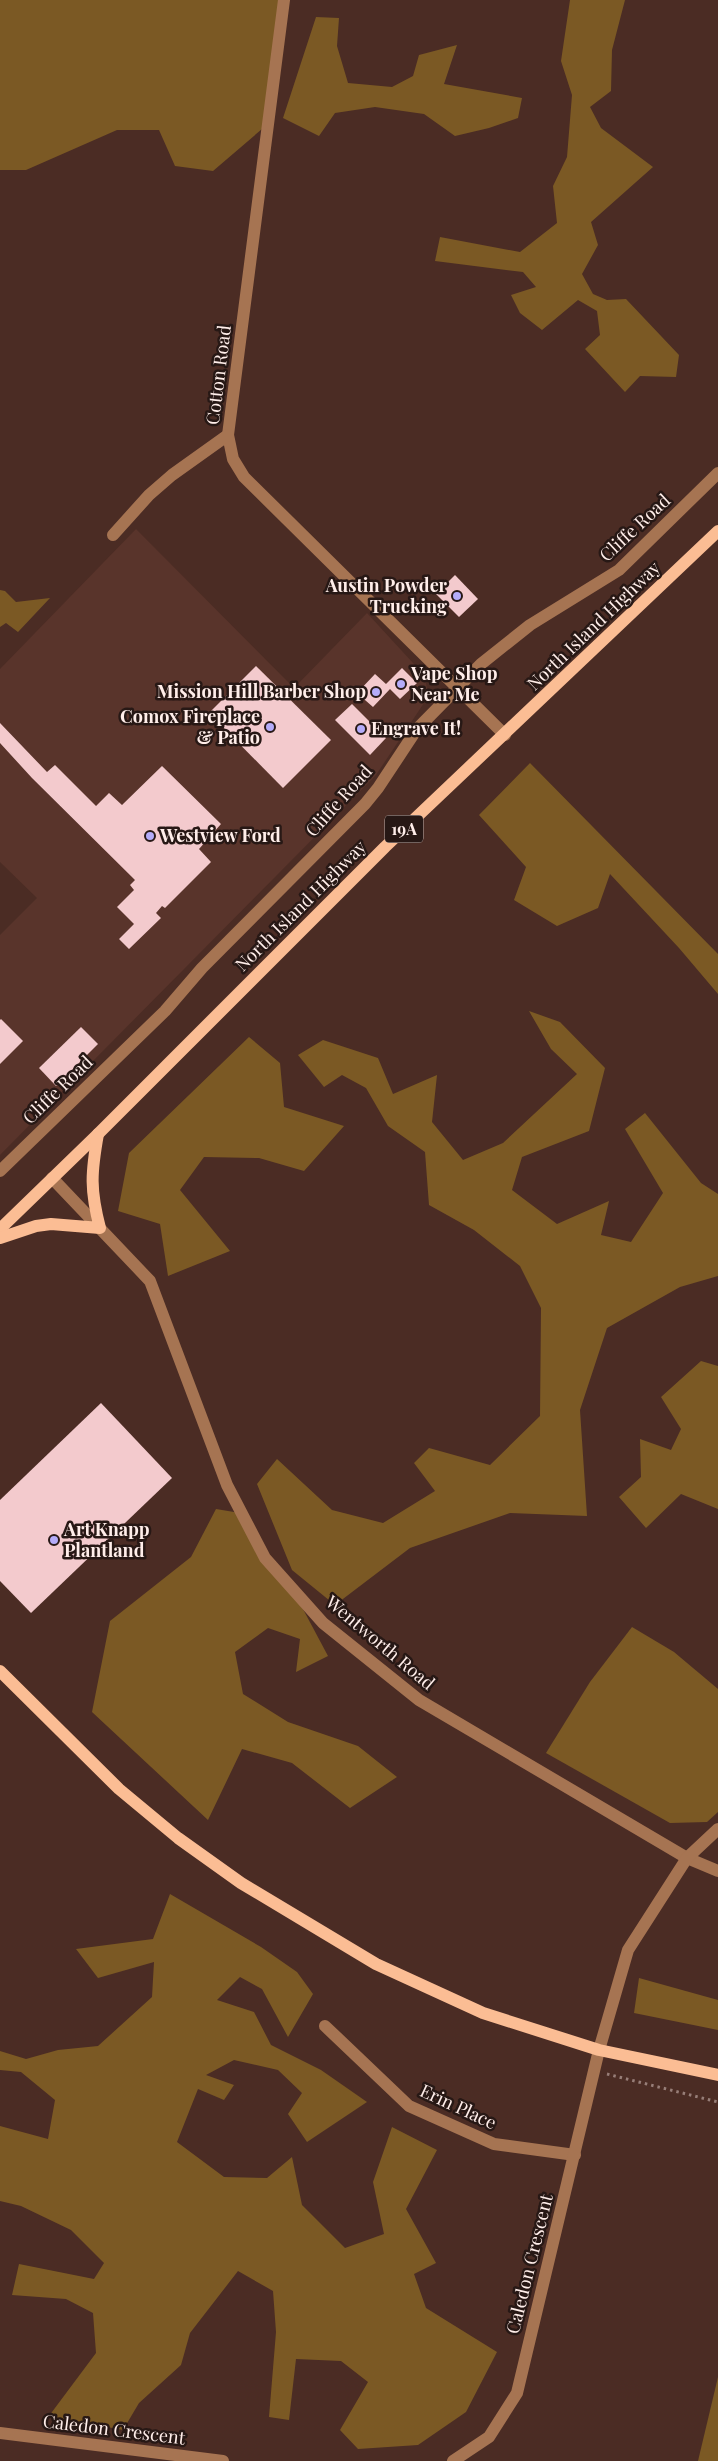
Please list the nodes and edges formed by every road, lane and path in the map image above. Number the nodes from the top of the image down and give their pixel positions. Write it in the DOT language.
graph roads {
  1 [pos="284,0"];
  2 [pos="228,435"];
  3 [pos="718,473"];
  4 [pos="718,531"];
  5 [pos="113,535"];
  6 [pos="458,688"];
  7 [pos="505,735"];
  8 [pos="98,1134"];
  9 [pos="0,1171"];
  10 [pos="52,1178"];
  11 [pos="100,1228"];
  12 [pos="0,1229"];
  13 [pos="0,1238"];
  14 [pos="0,1671"];
  15 [pos="718,1829"];
  16 [pos="687,1858"];
  17 [pos="718,1871"];
  18 [pos="325,2026"];
  19 [pos="599,2050"];
  20 [pos="594,2071"];
  21 [pos="718,2074"];
  22 [pos="718,2102"];
  23 [pos="575,2155"];
  24 [pos="0,2433"];
  25 [pos="223,2461"];
  26 [pos="453,2461"];
  1 -- 2 [label="street, Cotton Road"];
  2 -- 5 [label="street"];
  2 -- 6 [label="street, Cotton Road"];
  3 -- 6 [label="street, Cliffe Road"];
  4 -- 7 [label="main road, North Island Highway / 19A"];
  6 -- 7 [label="street, Cotton Road"];
  6 -- 9 [label="street, Cliffe Road"];
  7 -- 8 [label="main road, North Island Highway / 19A"];
  8 -- 10 [label="main road, North Island Highway / 19A"];
  8 -- 11 [label="main road"];
  10 -- 11 [label="street, Wentworth Road"];
  10 -- 12 [label="main road, North Island Highway / 19A"];
  11 -- 13 [label="main road"];
  11 -- 16 [label="street, Wentworth Road"];
  14 -- 19 [label="main road"];
  15 -- 16 [label="street"];
  16 -- 17 [label="street, Wentworth Road"];
  16 -- 19 [label="street"];
  18 -- 23 [label="street, Erin Place"];
  19 -- 20 [label="street, Caledon Crescent"];
  19 -- 21 [label="main road"];
  20 -- 22 [label="path"];
  20 -- 23 [label="street, Caledon Crescent"];
  23 -- 26 [label="street, Caledon Crescent"];
  24 -- 25 [label="street, Caledon Crescent"];
}
